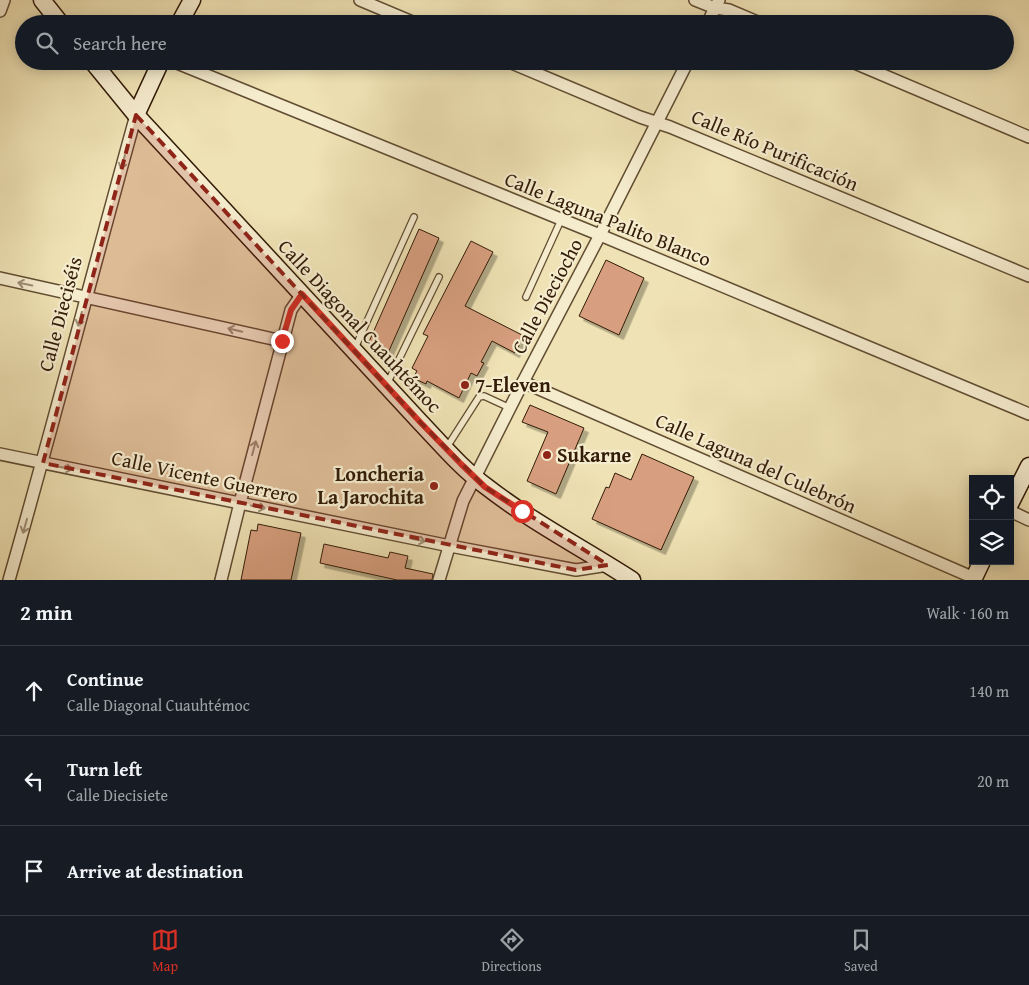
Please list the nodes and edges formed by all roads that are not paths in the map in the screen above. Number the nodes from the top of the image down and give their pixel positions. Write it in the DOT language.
graph roads {
  1 [pos="4,0"];
  2 [pos="42,0"];
  3 [pos="192,0"];
  4 [pos="360,0"];
  5 [pos="695,0"];
  6 [pos="717,4"];
  7 [pos="0,11"];
  8 [pos="54,15"];
  9 [pos="184,15"];
  10 [pos="396,15"];
  11 [pos="741,15"];
  12 [pos="99,70"];
  13 [pos="157,70"];
  14 [pos="194,70"];
  15 [pos="528,70"];
  16 [pos="683,70"];
  17 [pos="871,70"];
  18 [pos="136,115"];
  19 [pos="656,122"];
  20 [pos="1029,137"];
  21 [pos="414,216"];
  22 [pos="561,220"];
  23 [pos="600,236"];
  24 [pos="1029,276"];
  25 [pos="439,277"];
  26 [pos="0,278"];
  27 [pos="302,294"];
  28 [pos="86,297"];
  29 [pos="526,297"];
  30 [pos="282,341"];
  31 [pos="354,350"];
  32 [pos="523,382"];
  33 [pos="386,386"];
  34 [pos="510,408"];
  35 [pos="1029,414"];
  36 [pos="446,449"];
  37 [pos="0,454"];
  38 [pos="43,463"];
  39 [pos="1029,466"];
  40 [pos="475,477"];
  41 [pos="1014,496"];
  42 [pos="240,503"];
  43 [pos="1014,513"];
  44 [pos="1029,520"];
  45 [pos="450,546"];
  46 [pos="608,565"];
  47 [pos="980,565"];
  48 [pos="973,579"];
  49 [pos="9,580"];
  50 [pos="221,580"];
  51 [pos="439,580"];
  52 [pos="632,580"];
  1 -- 7 [label="street"];
  2 -- 8 [label="main road"];
  3 -- 9 [label="main road"];
  4 -- 10 [label="street"];
  5 -- 6 [label="street"];
  6 -- 11 [label="street"];
  12 -- 18 [label="main road, Calle Diagonal Cuauhtémoc"];
  13 -- 18 [label="main road, Calle Dieciséis"];
  14 -- 22 [label="street, Calle Laguna Palito Blanco"];
  15 -- 19 [label="street, Calle Río Purificación"];
  16 -- 19 [label="street, Calle Dieciocho"];
  17 -- 20 [label="street"];
  18 -- 27 [label="main road, Calle Diagonal Cuauhtémoc"];
  18 -- 28 [label="street, Calle Dieciséis, one-way"];
  19 -- 23 [label="street, Calle Dieciocho"];
  19 -- 24 [label="street, Calle Río Purificación"];
  21 -- 31 [label="lane"];
  22 -- 23 [label="street, Calle Laguna Palito Blanco"];
  22 -- 29 [label="lane"];
  23 -- 32 [label="street, Calle Dieciocho"];
  23 -- 35 [label="street, Calle Laguna Palito Blanco"];
  25 -- 33 [label="lane"];
  28 -- 26 [label="street, one-way"];
  27 -- 30 [label="street"];
  27 -- 31 [label="main road, Calle Diagonal Cuauhtémoc"];
  30 -- 28 [label="street, one-way"];
  28 -- 38 [label="street, Calle Dieciséis, one-way"];
  42 -- 30 [label="street, one-way"];
  31 -- 33 [label="main road, Calle Diagonal Cuauhtémoc"];
  32 -- 34 [label="street, Calle Dieciocho"];
  32 -- 48 [label="street, Calle Laguna del Culebrón"];
  33 -- 36 [label="main road, Calle Diagonal Cuauhtémoc"];
  34 -- 36 [label="lane"];
  34 -- 40 [label="street, Calle Dieciocho"];
  36 -- 40 [label="main road, Calle Diagonal Cuauhtémoc"];
  37 -- 38 [label="street, Calle Vicente Guerrero"];
  38 -- 42 [label="street, Calle Vicente Guerrero, one-way"];
  38 -- 49 [label="street, Calle Dieciséis, one-way"];
  39 -- 41 [label="main road"];
  40 -- 45 [label="street, Calle Dieciocho"];
  40 -- 46 [label="main road, Calle Diagonal Cuauhtémoc"];
  42 -- 45 [label="street, Calle Vicente Guerrero, one-way"];
  42 -- 50 [label="street"];
  43 -- 44 [label="street"];
  45 -- 46 [label="street, Calle Vicente Guerrero"];
  45 -- 51 [label="street, Calle Dieciocho"];
  46 -- 52 [label="main road, Calle Diagonal Cuauhtémoc"];
  47 -- 48 [label="main road"];
}
